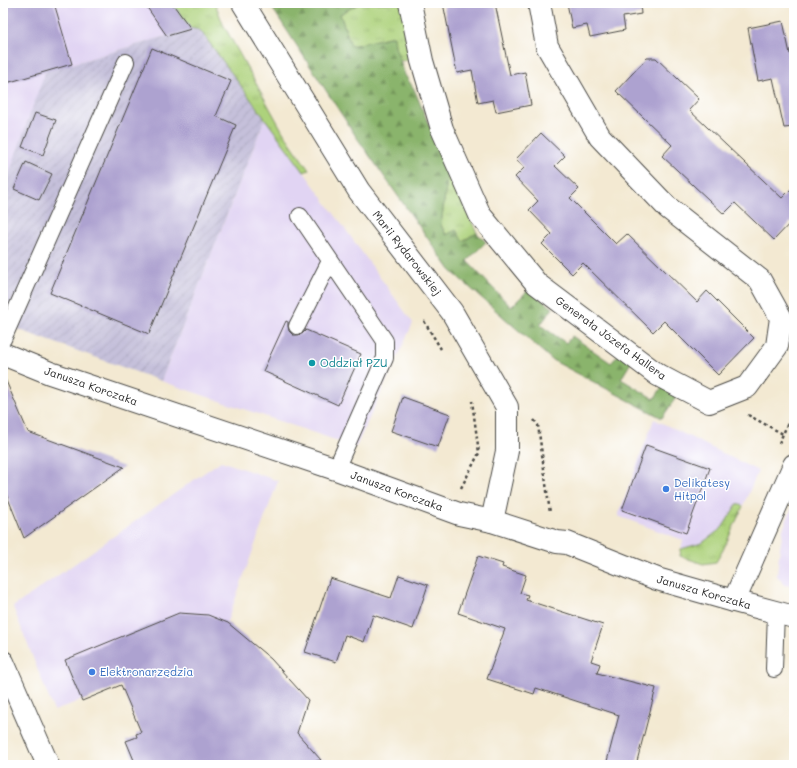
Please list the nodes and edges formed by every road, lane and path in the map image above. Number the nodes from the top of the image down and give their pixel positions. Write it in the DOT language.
graph roads {
  1 [pos="243,3"];
  2 [pos="410,3"];
  3 [pos="538,3"];
  4 [pos="126,62"];
  5 [pos="300,216"];
  6 [pos="330,261"];
  7 [pos="297,326"];
  8 [pos="3,339"];
  9 [pos="3,354"];
  10 [pos="718,398"];
  11 [pos="794,410"];
  12 [pos="783,434"];
  13 [pos="777,448"];
  14 [pos="794,465"];
  15 [pos="336,469"];
  16 [pos="460,490"];
  17 [pos="496,500"];
  18 [pos="492,521"];
  19 [pos="734,601"];
  20 [pos="785,615"];
  21 [pos="3,662"];
  22 [pos="774,669"];
  23 [pos="48,765"];
  1 -- 17 [label="street, Marii Rydarowskiej"];
  2 -- 10 [label="street, Generała Józefa Hallera"];
  3 -- 10 [label="street, Generała Józefa Hallera"];
  4 -- 8 [label="lane"];
  5 -- 6 [label="lane"];
  6 -- 7 [label="lane"];
  6 -- 15 [label="lane"];
  9 -- 15 [label="street, Janusza Korczaka"];
  10 -- 12 [label="path"];
  11 -- 12 [label="path"];
  12 -- 13 [label="path"];
  14 -- 19 [label="street"];
  15 -- 18 [label="street, Janusza Korczaka"];
  16 -- 17 [label="path"];
  17 -- 18 [label="street, Marii Rydarowskiej"];
  18 -- 19 [label="street, Janusza Korczaka"];
  19 -- 20 [label="street, Janusza Korczaka"];
  20 -- 22 [label="lane"];
  21 -- 23 [label="street"];
}
